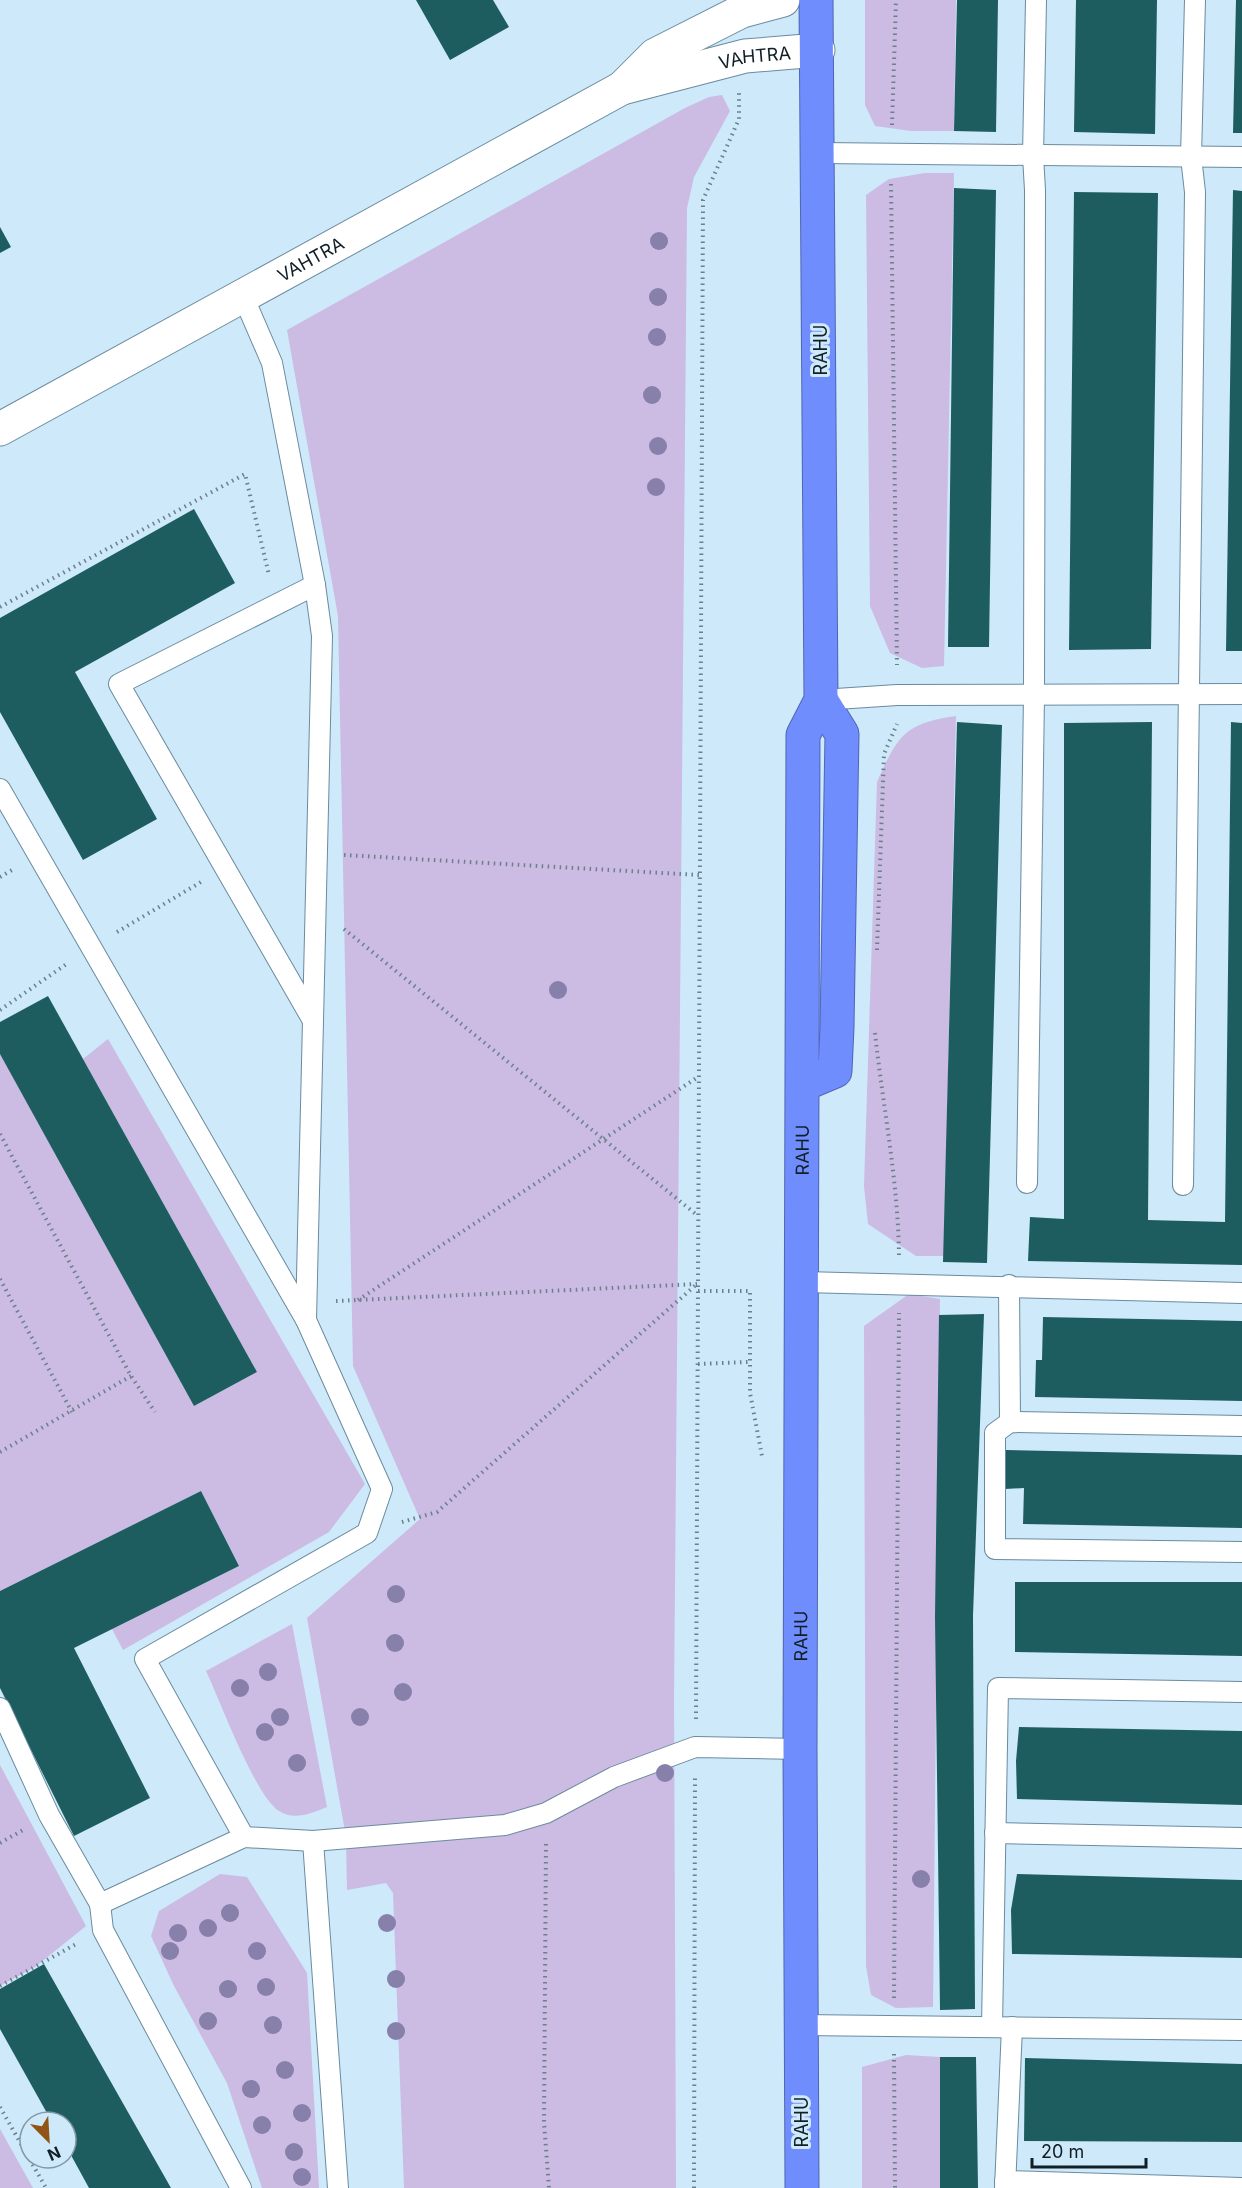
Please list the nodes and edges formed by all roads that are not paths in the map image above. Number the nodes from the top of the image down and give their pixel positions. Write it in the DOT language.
graph roads {
  1 [pos="783,0"];
  2 [pos="816,0"];
  3 [pos="1036,0"];
  4 [pos="1195,0"];
  5 [pos="818,50"];
  6 [pos="622,88"];
  7 [pos="819,153"];
  8 [pos="1033,156"];
  9 [pos="1191,157"];
  10 [pos="1242,158"];
  11 [pos="243,296"];
  12 [pos="0,429"];
  13 [pos="315,585"];
  14 [pos="1190,694"];
  15 [pos="1242,694"];
  16 [pos="1034,695"];
  17 [pos="821,700"];
  18 [pos="0,789"];
  19 [pos="313,1020"];
  20 [pos="1027,1184"];
  21 [pos="1183,1185"];
  22 [pos="803,1282"];
  23 [pos="1009,1285"];
  24 [pos="1242,1293"];
  25 [pos="306,1311"];
  26 [pos="1010,1422"];
  27 [pos="1242,1426"];
  28 [pos="1242,1552"];
  29 [pos="1242,1692"];
  30 [pos="0,1708"];
  31 [pos="800,1749"];
  32 [pos="995,1833"];
  33 [pos="244,1837"];
  34 [pos="1242,1838"];
  35 [pos="313,1841"];
  36 [pos="100,1904"];
  37 [pos="801,2025"];
  38 [pos="992,2027"];
  39 [pos="1012,2027"];
  40 [pos="1242,2030"];
  41 [pos="1005,2184"];
  42 [pos="241,2188"];
  43 [pos="338,2188"];
  44 [pos="802,2188"];
  45 [pos="1242,2188"];
  1 -- 6 [label="street, VAHTRA"];
  2 -- 5 [label="highway, RAHU"];
  3 -- 8 [label="lane"];
  4 -- 9 [label="lane"];
  5 -- 6 [label="street, VAHTRA"];
  5 -- 7 [label="highway, RAHU"];
  6 -- 11 [label="street, VAHTRA"];
  7 -- 8 [label="lane"];
  7 -- 17 [label="highway, RAHU"];
  8 -- 9 [label="lane"];
  8 -- 16 [label="lane"];
  9 -- 10 [label="lane"];
  9 -- 14 [label="lane"];
  11 -- 12 [label="street, VAHTRA"];
  11 -- 13 [label="lane"];
  13 -- 19 [label="lane"];
  13 -- 19 [label="lane"];
  14 -- 15 [label="lane"];
  14 -- 16 [label="lane"];
  14 -- 21 [label="lane"];
  16 -- 17 [label="lane"];
  16 -- 20 [label="lane"];
  17 -- 22 [label="highway, RAHU"];
  18 -- 25 [label="lane"];
  19 -- 25 [label="lane"];
  22 -- 23 [label="lane"];
  22 -- 31 [label="highway, RAHU"];
  23 -- 24 [label="lane"];
  23 -- 26 [label="lane"];
  25 -- 33 [label="lane"];
  26 -- 27 [label="lane"];
  26 -- 28 [label="lane"];
  29 -- 32 [label="lane"];
  30 -- 36 [label="lane"];
  31 -- 35 [label="lane"];
  31 -- 37 [label="highway, RAHU"];
  32 -- 34 [label="lane"];
  32 -- 38 [label="lane"];
  33 -- 35 [label="lane"];
  33 -- 36 [label="lane"];
  35 -- 43 [label="lane"];
  36 -- 42 [label="lane"];
  37 -- 38 [label="lane"];
  37 -- 44 [label="highway, RAHU"];
  38 -- 39 [label="lane"];
  39 -- 40 [label="lane"];
  39 -- 41 [label="lane"];
  41 -- 45 [label="lane"];
}
